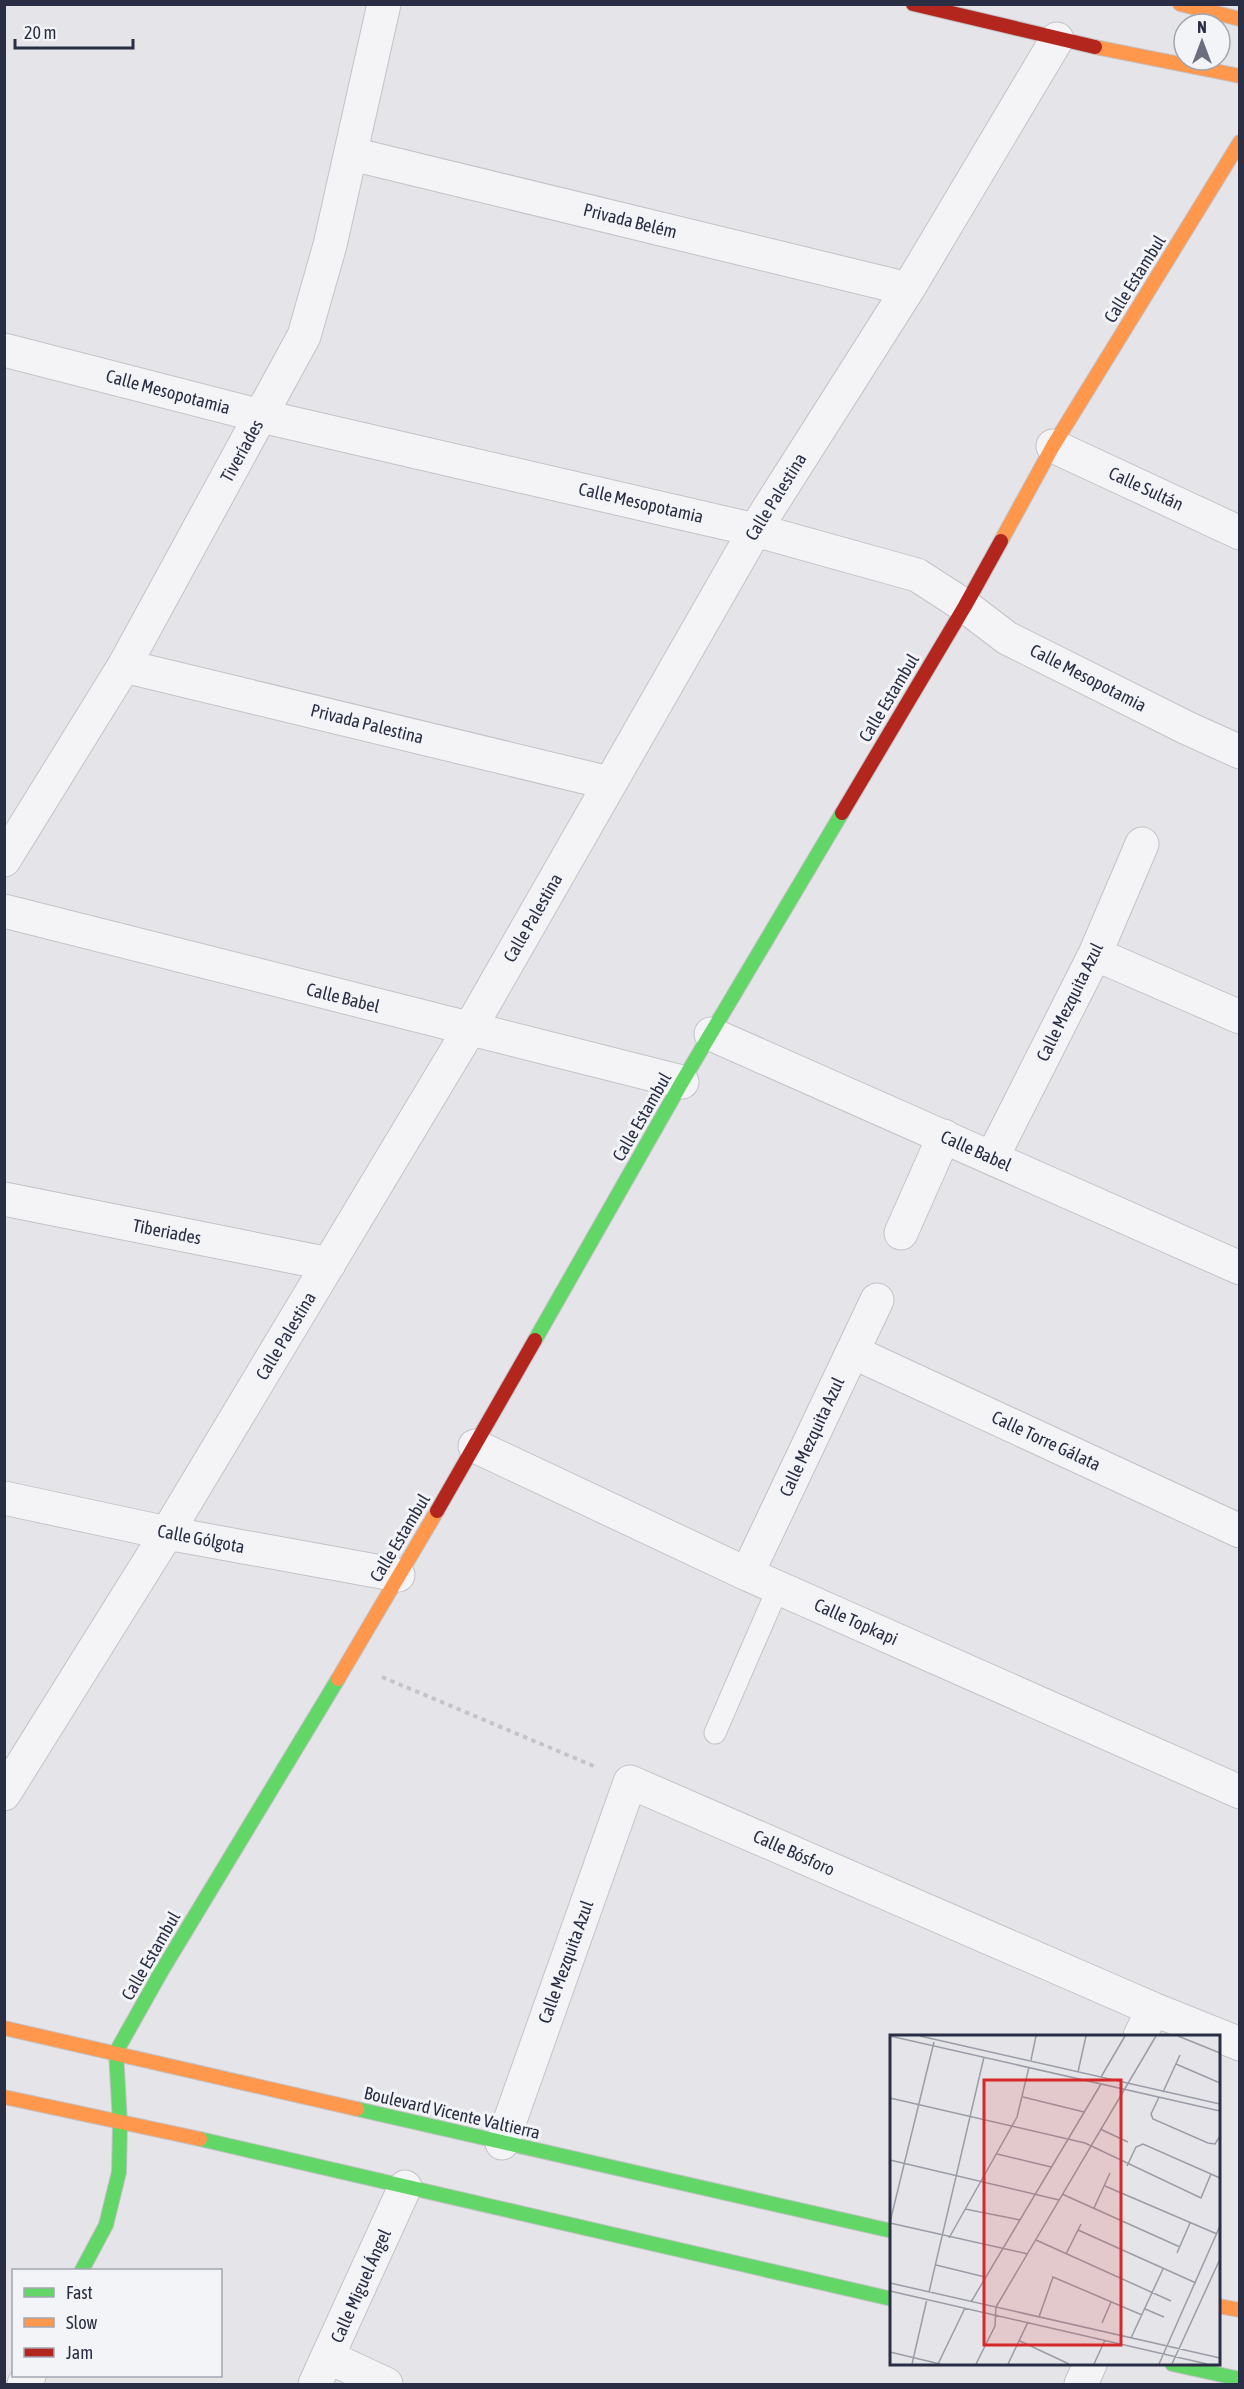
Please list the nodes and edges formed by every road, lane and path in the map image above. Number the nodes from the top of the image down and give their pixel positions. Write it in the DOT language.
graph roads {
  1 [pos="384,4"];
  2 [pos="913,4"];
  3 [pos="1180,4"];
  4 [pos="1239,19"];
  5 [pos="1057,39"];
  6 [pos="1239,76"];
  7 [pos="1239,142"];
  8 [pos="352,154"];
  9 [pos="908,289"];
  10 [pos="4,350"];
  11 [pos="261,416"];
  12 [pos="1053,446"];
  13 [pos="755,530"];
  14 [pos="1239,533"];
  15 [pos="964,606"];
  16 [pos="124,666"];
  17 [pos="1239,752"];
  18 [pos="609,783"];
  19 [pos="1142,844"];
  20 [pos="4,860"];
  21 [pos="4,911"];
  22 [pos="1095,954"];
  23 [pos="1239,1017"];
  24 [pos="469,1030"];
  25 [pos="711,1034"];
  26 [pos="682,1082"];
  27 [pos="944,1137"];
  28 [pos="992,1158"];
  29 [pos="4,1199"];
  30 [pos="902,1233"];
  31 [pos="329,1264"];
  32 [pos="1239,1268"];
  33 [pos="877,1300"];
  34 [pos="853,1352"];
  35 [pos="475,1446"];
  36 [pos="4,1498"];
  37 [pos="1239,1531"];
  38 [pos="167,1533"];
  39 [pos="747,1574"];
  40 [pos="398,1575"];
  41 [pos="778,1588"];
  42 [pos="348,1663"];
  43 [pos="715,1733"];
  44 [pos="8,1781"];
  45 [pos="630,1782"];
  46 [pos="1239,1792"];
  47 [pos="1146,2023"];
  48 [pos="4,2028"];
  49 [pos="1199,2035"];
  50 [pos="1220,2040"];
  51 [pos="1239,2044"];
  52 [pos="116,2052"];
  53 [pos="4,2097"];
  54 [pos="120,2122"];
  55 [pos="502,2143"];
  56 [pos="405,2187"];
  57 [pos="890,2231"];
  58 [pos="83,2269"];
  59 [pos="890,2299"];
  60 [pos="1220,2306"];
  61 [pos="1239,2310"];
  62 [pos="1090,2365"];
  63 [pos="1176,2365"];
  64 [pos="322,2371"];
  65 [pos="1239,2379"];
  66 [pos="386,2385"];
  67 [pos="1081,2385"];
  1 -- 8 [label="street, Tiveríades"];
  2 -- 5 [label="street"];
  3 -- 4 [label="street"];
  5 -- 6 [label="street"];
  5 -- 9 [label="street, Calle Palestina"];
  7 -- 12 [label="street, Calle Estambul"];
  8 -- 9 [label="street, Privada Belém"];
  8 -- 11 [label="street, Tiveríades"];
  9 -- 13 [label="street, Calle Palestina"];
  10 -- 11 [label="street, Calle Mesopotamia"];
  11 -- 13 [label="street, Calle Mesopotamia"];
  11 -- 16 [label="street, Tiveríades"];
  12 -- 14 [label="street, Calle Sultán"];
  12 -- 15 [label="street, Calle Estambul"];
  13 -- 15 [label="street, Calle Mesopotamia"];
  13 -- 18 [label="street, Calle Palestina"];
  15 -- 17 [label="street, Calle Mesopotamia"];
  15 -- 25 [label="street, Calle Estambul"];
  16 -- 18 [label="street, Privada Palestina"];
  16 -- 20 [label="street, Tiveríades"];
  18 -- 24 [label="street, Calle Palestina"];
  19 -- 22 [label="street, Calle Mezquita Azul"];
  21 -- 24 [label="street, Calle Babel"];
  22 -- 23 [label="street"];
  22 -- 28 [label="street, Calle Mezquita Azul"];
  24 -- 26 [label="street, Calle Babel"];
  24 -- 31 [label="street, Calle Palestina"];
  25 -- 26 [label="street, Calle Estambul"];
  25 -- 27 [label="street, Calle Babel"];
  26 -- 35 [label="street, Calle Estambul"];
  27 -- 28 [label="street, Calle Babel"];
  27 -- 30 [label="street"];
  28 -- 32 [label="street, Calle Babel"];
  29 -- 31 [label="street, Tiberiades"];
  31 -- 38 [label="street, Calle Palestina"];
  33 -- 34 [label="street, Calle Mezquita Azul"];
  34 -- 37 [label="street, Calle Torre Gálata"];
  34 -- 39 [label="street, Calle Mezquita Azul"];
  35 -- 39 [label="street, Calle Topkapi"];
  35 -- 40 [label="street, Calle Estambul"];
  36 -- 38 [label="street, Calle Gólgota"];
  38 -- 40 [label="street, Calle Gólgota"];
  38 -- 44 [label="street, Calle Palestina"];
  39 -- 41 [label="street, Calle Topkapi"];
  40 -- 42 [label="street, Calle Estambul"];
  41 -- 43 [label="lane"];
  41 -- 46 [label="street, Calle Topkapi"];
  42 -- 45 [label="path"];
  42 -- 52 [label="street, Calle Estambul"];
  45 -- 47 [label="street, Calle Bósforo"];
  45 -- 55 [label="street, Calle Mezquita Azul"];
  47 -- 49 [label="street, Calle Bósforo"];
  48 -- 52 [label="street, Boulevard Vicente Valtierra"];
  50 -- 51 [label="street, Calle Bósforo"];
  52 -- 54 [label="street"];
  52 -- 55 [label="street, Boulevard Vicente Valtierra"];
  53 -- 54 [label="street"];
  54 -- 56 [label="street"];
  54 -- 58 [label="street"];
  55 -- 57 [label="street, Boulevard Vicente Valtierra"];
  56 -- 59 [label="street"];
  56 -- 64 [label="street, Calle Miguel Ángel"];
  60 -- 61 [label="street"];
  62 -- 67 [label="street"];
  63 -- 65 [label="street"];
  64 -- 66 [label="street"];
}
